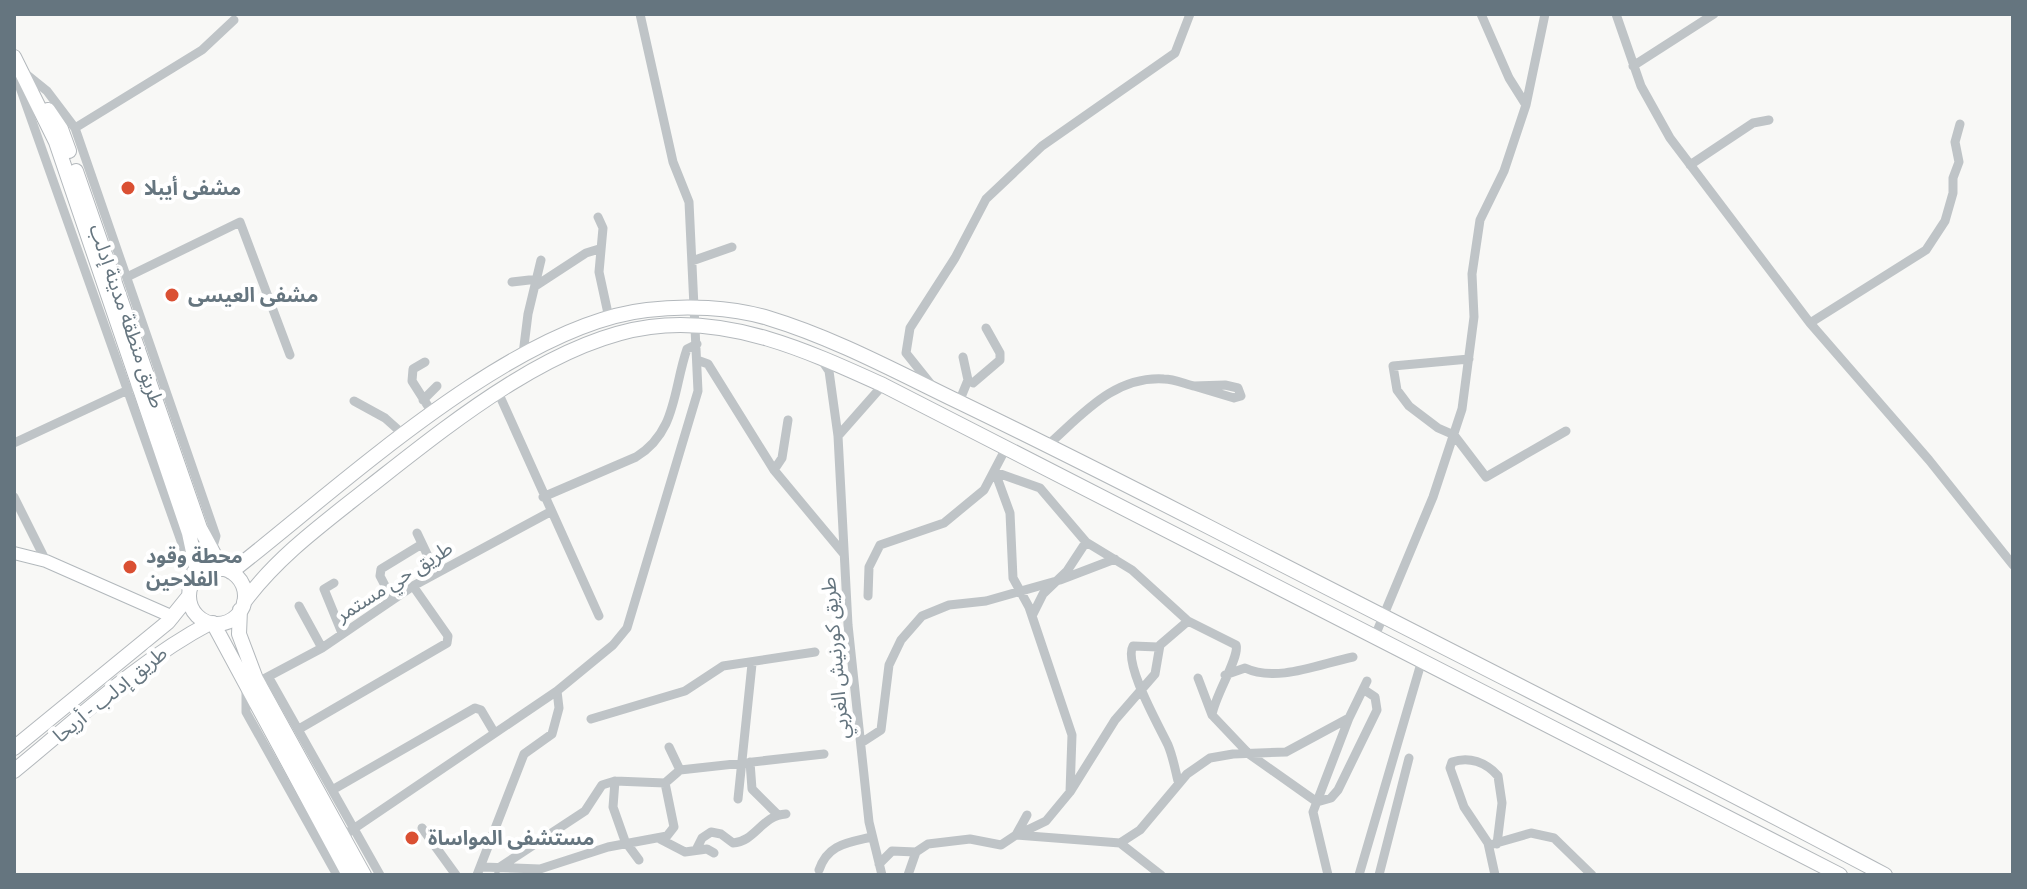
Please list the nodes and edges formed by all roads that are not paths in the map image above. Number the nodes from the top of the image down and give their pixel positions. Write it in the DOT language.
graph roads {
  1 [pos="640,14"];
  2 [pos="1190,14"];
  3 [pos="1481,14"];
  4 [pos="1545,14"];
  5 [pos="1616,14"];
  6 [pos="1714,14"];
  7 [pos="234,20"];
  8 [pos="17,63"];
  9 [pos="1633,66"];
  10 [pos="1526,105"];
  11 [pos="1769,120"];
  12 [pos="1960,124"];
  13 [pos="75,128"];
  14 [pos="1690,165"];
  15 [pos="598,217"];
  16 [pos="732,247"];
  17 [pos="599,249"];
  18 [pos="541,260"];
  19 [pos="692,261"];
  20 [pos="129,276"];
  21 [pos="512,282"];
  22 [pos="538,282"];
  23 [pos="693,307"];
  24 [pos="609,318"];
  25 [pos="1810,323"];
  26 [pos="696,327"];
  27 [pos="986,328"];
  28 [pos="697,344"];
  29 [pos="523,354"];
  30 [pos="290,355"];
  31 [pos="819,356"];
  32 [pos="963,357"];
  33 [pos="1469,359"];
  34 [pos="697,360"];
  35 [pos="425,362"];
  36 [pos="968,380"];
  37 [pos="883,385"];
  38 [pos="437,386"];
  39 [pos="1194,386"];
  40 [pos="130,389"];
  41 [pos="498,392"];
  42 [pos="938,392"];
  43 [pos="423,400"];
  44 [pos="354,401"];
  45 [pos="959,402"];
  46 [pos="433,414"];
  47 [pos="788,420"];
  48 [pos="1566,431"];
  49 [pos="404,435"];
  50 [pos="1454,435"];
  51 [pos="838,436"];
  52 [pos="14,443"];
  53 [pos="1049,444"];
  54 [pos="1006,448"];
  55 [pos="774,470"];
  56 [pos="995,472"];
  57 [pos="14,497"];
  58 [pos="543,497"];
  59 [pos="550,512"];
  60 [pos="417,533"];
  61 [pos="1086,542"];
  62 [pos="422,544"];
  63 [pos="212,550"];
  64 [pos="14,553"];
  65 [pos="844,554"];
  66 [pos="1115,559"];
  67 [pos="46,561"];
  68 [pos="2013,565"];
  69 [pos="226,570"];
  70 [pos="436,573"];
  71 [pos="196,577"];
  72 [pos="1060,580"];
  73 [pos="334,583"];
  74 [pos="413,586"];
  75 [pos="1019,590"];
  76 [pos="189,596"];
  77 [pos="868,596"];
  78 [pos="392,599"];
  79 [pos="242,606"];
  80 [pos="299,606"];
  81 [pos="599,616"];
  82 [pos="1032,616"];
  83 [pos="173,617"];
  84 [pos="1384,617"];
  85 [pos="1188,621"];
  86 [pos="212,623"];
  87 [pos="342,633"];
  88 [pos="1375,636"];
  89 [pos="1158,647"];
  90 [pos="322,648"];
  91 [pos="815,652"];
  92 [pos="1353,657"];
  93 [pos="1422,660"];
  94 [pos="752,664"];
  95 [pos="1225,675"];
  96 [pos="1198,678"];
  97 [pos="257,683"];
  98 [pos="557,691"];
  99 [pos="1142,692"];
  100 [pos="1212,715"];
  101 [pos="1349,718"];
  102 [pos="591,719"];
  103 [pos="299,729"];
  104 [pos="494,732"];
  105 [pos="861,743"];
  106 [pos="669,747"];
  107 [pos="14,748"];
  108 [pos="824,754"];
  109 [pos="1249,754"];
  110 [pos="1409,758"];
  111 [pos="746,762"];
  112 [pos="680,770"];
  113 [pos="14,771"];
  114 [pos="615,781"];
  115 [pos="1178,781"];
  116 [pos="665,783"];
  117 [pos="334,789"];
  118 [pos="1070,792"];
  119 [pos="738,799"];
  120 [pos="1317,802"];
  121 [pos="612,803"];
  122 [pos="592,804"];
  123 [pos="1027,815"];
  124 [pos="422,828"];
  125 [pos="348,831"];
  126 [pos="1016,835"];
  127 [pos="872,837"];
  128 [pos="660,839"];
  129 [pos="1120,843"];
  130 [pos="1492,844"];
  131 [pos="627,845"];
  132 [pos="696,850"];
  133 [pos="916,852"];
  134 [pos="714,853"];
  135 [pos="639,860"];
  136 [pos="1324,863"];
  137 [pos="497,869"];
  138 [pos="819,870"];
  139 [pos="880,870"];
  140 [pos="480,871"];
  141 [pos="541,872"];
  142 [pos="337,875"];
  143 [pos="349,875"];
  144 [pos="364,875"];
  145 [pos="380,875"];
  146 [pos="456,875"];
  147 [pos="908,875"];
  148 [pos="1161,875"];
  149 [pos="1318,875"];
  150 [pos="1328,875"];
  151 [pos="1359,875"];
  152 [pos="1379,875"];
  153 [pos="1495,875"];
  154 [pos="1592,875"];
  155 [pos="1840,875"];
  156 [pos="1885,875"];
  1 -- 19 [label="street"];
  2 -- 42 [label="street"];
  3 -- 10 [label="street"];
  4 -- 10 [label="street"];
  5 -- 9 [label="street"];
  6 -- 9 [label="street"];
  7 -- 13 [label="street"];
  8 -- 13 [label="street"];
  8 -- 40 [label="street"];
  8 -- 63 [label="main road, طريق منطقة مدينة إدلب"];
  8 -- 71 [label="main road, طريق منطقة مدينة إدلب"];
  9 -- 14 [label="street"];
  10 -- 33 [label="street"];
  11 -- 14 [label="street"];
  12 -- 25 [label="street"];
  13 -- 20 [label="street"];
  14 -- 25 [label="street"];
  15 -- 17 [label="street"];
  16 -- 19 [label="street"];
  17 -- 22 [label="street"];
  17 -- 24 [label="street"];
  18 -- 22 [label="street"];
  19 -- 23 [label="street"];
  20 -- 30 [label="street"];
  20 -- 63 [label="street"];
  21 -- 22 [label="street"];
  22 -- 29 [label="street"];
  23 -- 24 [label="main road"];
  23 -- 26 [label="street"];
  23 -- 42 [label="main road"];
  24 -- 29 [label="main road"];
  25 -- 68 [label="street"];
  26 -- 28 [label="street"];
  26 -- 31 [label="main road"];
  26 -- 41 [label="main road"];
  27 -- 36 [label="street"];
  28 -- 34 [label="street"];
  28 -- 58 [label="street"];
  29 -- 46 [label="main road"];
  31 -- 37 [label="main road"];
  31 -- 51 [label="street, طريق كورنيش الغربي"];
  32 -- 36 [label="street"];
  33 -- 50 [label="street"];
  33 -- 50 [label="street"];
  34 -- 55 [label="street"];
  34 -- 98 [label="street"];
  35 -- 43 [label="street"];
  36 -- 45 [label="street"];
  37 -- 51 [label="street"];
  37 -- 54 [label="main road"];
  38 -- 43 [label="street"];
  39 -- 53 [label="street"];
  40 -- 52 [label="street"];
  40 -- 71 [label="street"];
  41 -- 58 [label="street"];
  41 -- 79 [label="main road"];
  42 -- 45 [label="main road"];
  43 -- 46 [label="street"];
  44 -- 49 [label="street"];
  45 -- 53 [label="main road"];
  46 -- 49 [label="main road"];
  47 -- 55 [label="street"];
  48 -- 50 [label="street"];
  49 -- 69 [label="main road"];
  50 -- 84 [label="street"];
  51 -- 65 [label="street, طريق كورنيش الغربي"];
  53 -- 84 [label="main road"];
  54 -- 56 [label="street"];
  54 -- 88 [label="main road"];
  55 -- 65 [label="street"];
  56 -- 61 [label="street"];
  56 -- 75 [label="street"];
  56 -- 77 [label="street"];
  57 -- 67 [label="street"];
  58 -- 59 [label="street"];
  59 -- 70 [label="street, طريق حي مستمر"];
  59 -- 81 [label="street"];
  60 -- 62 [label="street"];
  61 -- 66 [label="street"];
  61 -- 72 [label="street"];
  62 -- 70 [label="street"];
  62 -- 78 [label="street"];
  63 -- 69 [label="main road, طريق منطقة مدينة إدلب"];
  64 -- 67 [label="street"];
  65 -- 105 [label="street, طريق كورنيش الغربي"];
  66 -- 72 [label="street"];
  66 -- 85 [label="street"];
  67 -- 83 [label="street"];
  69 -- 71 [label="main road"];
  69 -- 79 [label="main road"];
  70 -- 74 [label="street, طريق حي مستمر"];
  71 -- 76 [label="main road"];
  72 -- 75 [label="street"];
  72 -- 82 [label="street"];
  73 -- 87 [label="street"];
  74 -- 78 [label="street, طريق حي مستمر"];
  74 -- 103 [label="street"];
  75 -- 82 [label="street"];
  75 -- 105 [label="street"];
  76 -- 83 [label="main road, طريق إدلب - أريحا"];
  76 -- 86 [label="main road"];
  78 -- 87 [label="street, طريق حي مستمر"];
  79 -- 86 [label="main road"];
  79 -- 97 [label="main road"];
  80 -- 90 [label="street"];
  82 -- 118 [label="street"];
  83 -- 107 [label="main road, طريق إدلب - أريحا"];
  84 -- 88 [label="street"];
  84 -- 156 [label="main road"];
  85 -- 89 [label="street"];
  85 -- 95 [label="street"];
  86 -- 97 [label="main road"];
  86 -- 113 [label="main road, طريق إدلب - أريحا"];
  87 -- 90 [label="street, طريق حي مستمر"];
  88 -- 93 [label="main road"];
  89 -- 99 [label="street"];
  89 -- 99 [label="street"];
  90 -- 97 [label="street, طريق حي مستمر"];
  91 -- 94 [label="street"];
  92 -- 95 [label="street"];
  93 -- 151 [label="street"];
  93 -- 155 [label="main road"];
  94 -- 102 [label="street"];
  94 -- 111 [label="street"];
  95 -- 100 [label="street"];
  96 -- 100 [label="street"];
  97 -- 103 [label="street"];
  97 -- 125 [label="main road"];
  97 -- 142 [label="street"];
  97 -- 143 [label="main road"];
  98 -- 104 [label="street"];
  98 -- 140 [label="street"];
  99 -- 115 [label="street"];
  99 -- 118 [label="street"];
  100 -- 109 [label="street"];
  101 -- 109 [label="street"];
  101 -- 120 [label="street"];
  101 -- 120 [label="street"];
  103 -- 117 [label="street"];
  104 -- 117 [label="street"];
  104 -- 125 [label="street"];
  105 -- 127 [label="street, طريق كورنيش الغربي"];
  106 -- 112 [label="street"];
  108 -- 111 [label="street"];
  109 -- 115 [label="street"];
  109 -- 120 [label="street"];
  110 -- 152 [label="street"];
  111 -- 112 [label="street"];
  111 -- 119 [label="street"];
  111 -- 132 [label="street"];
  112 -- 116 [label="street"];
  114 -- 116 [label="street"];
  114 -- 121 [label="street"];
  114 -- 122 [label="street"];
  115 -- 129 [label="street"];
  116 -- 128 [label="street"];
  117 -- 125 [label="street"];
  118 -- 126 [label="street"];
  120 -- 136 [label="street"];
  121 -- 122 [label="street"];
  121 -- 131 [label="street"];
  122 -- 137 [label="street"];
  123 -- 126 [label="street"];
  124 -- 146 [label="street"];
  125 -- 144 [label="main road"];
  125 -- 145 [label="street"];
  126 -- 129 [label="street"];
  126 -- 133 [label="street"];
  127 -- 138 [label="street"];
  127 -- 139 [label="street, طريق كورنيش الغربي"];
  128 -- 131 [label="street"];
  128 -- 132 [label="street"];
  129 -- 148 [label="street"];
  130 -- 130 [label="street"];
  130 -- 153 [label="street"];
  130 -- 154 [label="street"];
  131 -- 135 [label="street"];
  131 -- 141 [label="street"];
  132 -- 134 [label="street"];
  133 -- 139 [label="street"];
  133 -- 147 [label="street"];
  136 -- 149 [label="street"];
  136 -- 150 [label="street"];
  137 -- 140 [label="street"];
  137 -- 141 [label="street"];
}
